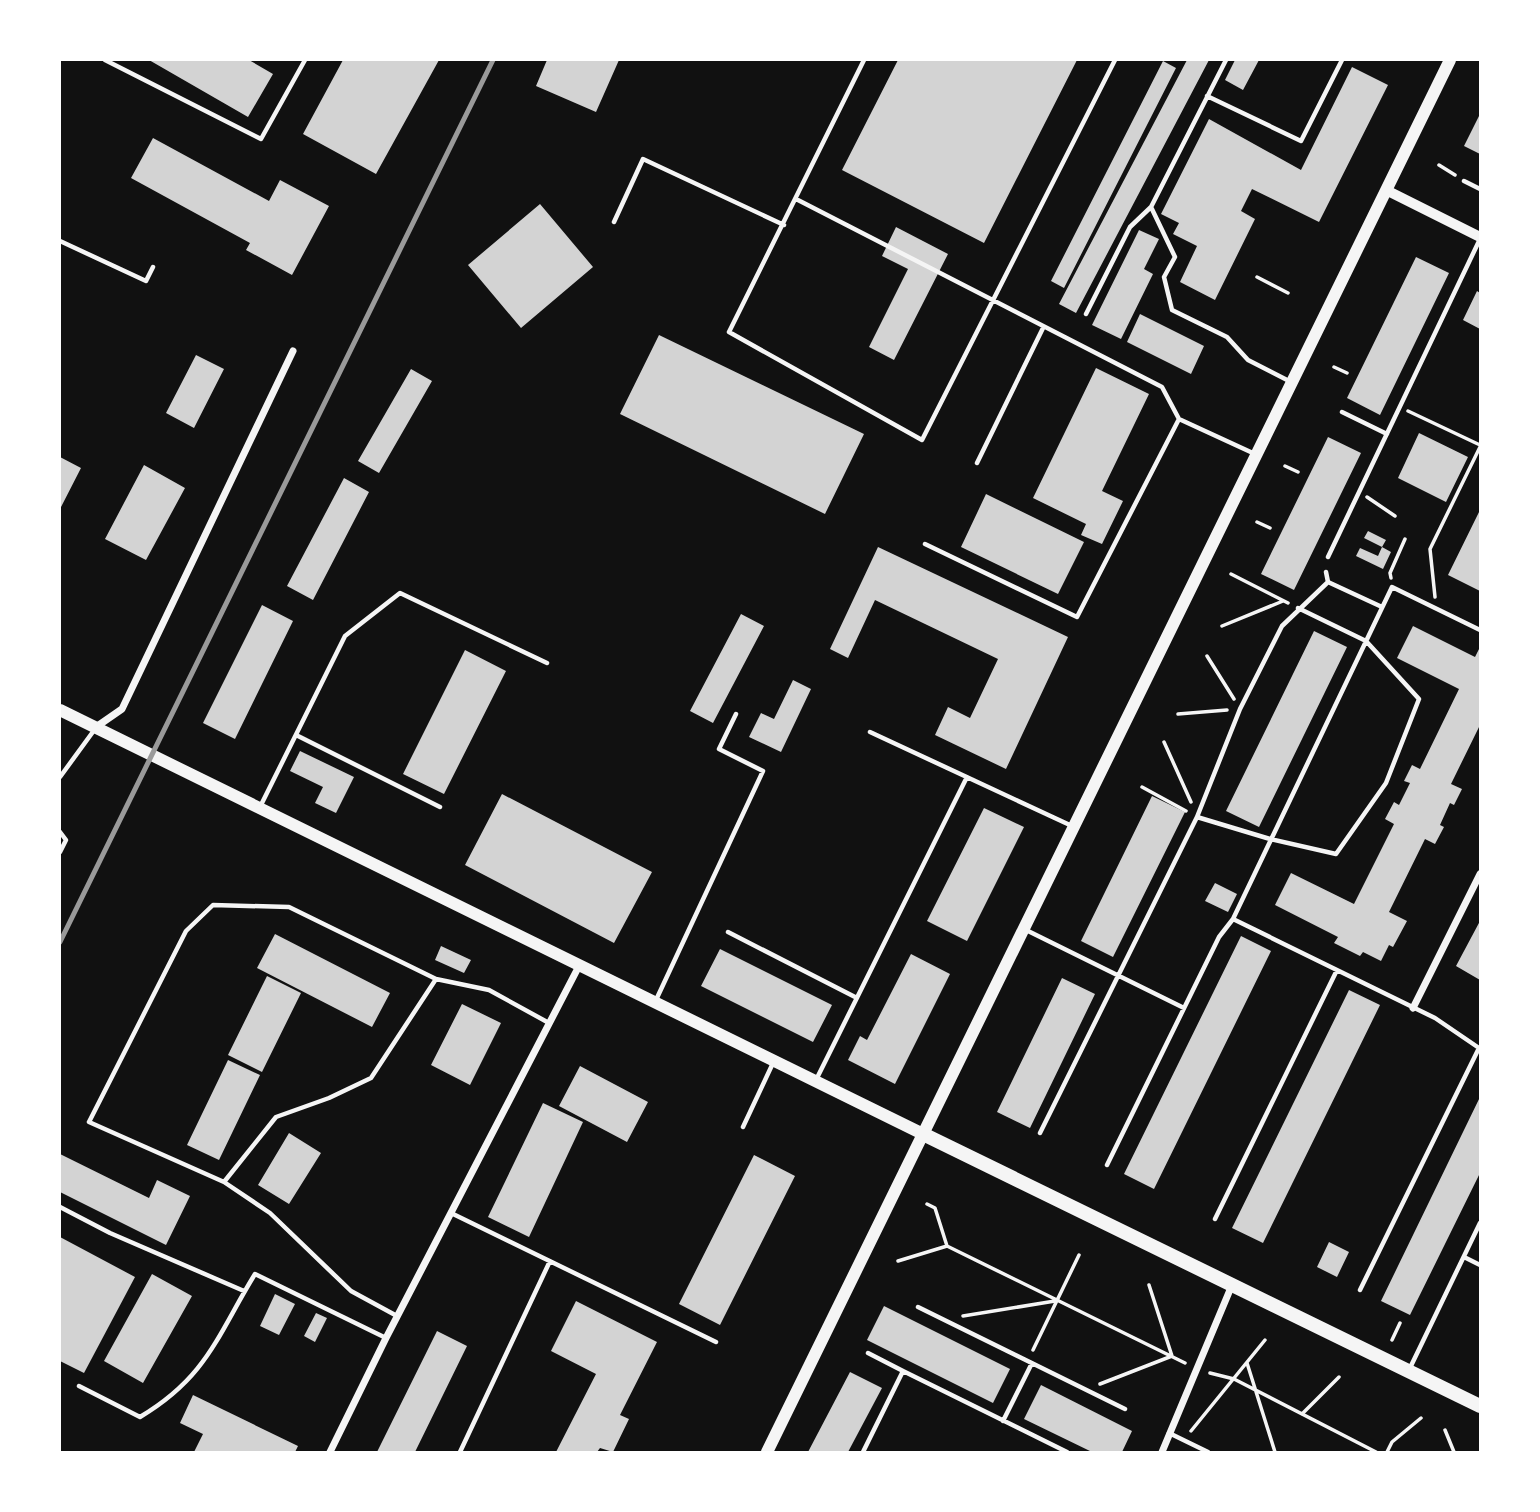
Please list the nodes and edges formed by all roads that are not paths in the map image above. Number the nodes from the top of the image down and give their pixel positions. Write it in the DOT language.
graph roads {
  1 [pos="105,60"];
  2 [pos="305,60"];
  3 [pos="864,60"];
  4 [pos="1115,60"];
  5 [pos="1226,60"];
  6 [pos="1342,60"];
  7 [pos="1450,60"];
  8 [pos="1207,96"];
  9 [pos="1464,181"];
  10 [pos="1480,189"];
  11 [pos="1386,190"];
  12 [pos="796,199"];
  13 [pos="1151,207"];
  14 [pos="614,222"];
  15 [pos="784,225"];
  16 [pos="1480,237"];
  17 [pos="60,241"];
  18 [pos="153,267"];
  19 [pos="993,302"];
  20 [pos="1086,314"];
  21 [pos="1044,328"];
  22 [pos="293,351"];
  23 [pos="1292,383"];
  24 [pos="1342,412"];
  25 [pos="1179,419"];
  26 [pos="1387,434"];
  27 [pos="1257,455"];
  28 [pos="977,463"];
  29 [pos="925,544"];
  30 [pos="1328,557"];
  31 [pos="1326,572"];
  32 [pos="1328,582"];
  33 [pos="1382,607"];
  34 [pos="1297,608"];
  35 [pos="1480,630"];
  36 [pos="1366,641"];
  37 [pos="547,663"];
  38 [pos="60,710"];
  39 [pos="736,714"];
  40 [pos="96,728"];
  41 [pos="870,732"];
  42 [pos="296,735"];
  43 [pos="60,777"];
  44 [pos="967,777"];
  45 [pos="440,807"];
  46 [pos="260,808"];
  47 [pos="1197,817"];
  48 [pos="1076,828"];
  49 [pos="60,832"];
  50 [pos="1270,839"];
  51 [pos="60,852"];
  52 [pos="1480,874"];
  53 [pos="1233,919"];
  54 [pos="1026,930"];
  55 [pos="728,932"];
  56 [pos="579,966"];
  57 [pos="1338,970"];
  58 [pos="1118,975"];
  59 [pos="436,979"];
  60 [pos="857,998"];
  61 [pos="654,1004"];
  62 [pos="1184,1008"];
  63 [pos="1413,1008"];
  64 [pos="549,1023"];
  65 [pos="773,1062"];
  66 [pos="814,1083"];
  67 [pos="743,1127"];
  68 [pos="1040,1133"];
  69 [pos="925,1135"];
  70 [pos="1107,1165"];
  71 [pos="224,1182"];
  72 [pos="60,1207"];
  73 [pos="451,1213"];
  74 [pos="1214,1219"];
  75 [pos="1480,1223"];
  76 [pos="1464,1256"];
  77 [pos="550,1261"];
  78 [pos="1480,1265"];
  79 [pos="1232,1284"];
  80 [pos="1360,1290"];
  81 [pos="244,1291"];
  82 [pos="918,1307"];
  83 [pos="397,1317"];
  84 [pos="386,1338"];
  85 [pos="716,1342"];
  86 [pos="868,1353"];
  87 [pos="1032,1363"];
  88 [pos="903,1371"];
  89 [pos="1409,1371"];
  90 [pos="79,1386"];
  91 [pos="1480,1406"];
  92 [pos="1125,1409"];
  93 [pos="1003,1421"];
  94 [pos="1170,1433"];
  95 [pos="330,1452"];
  96 [pos="460,1452"];
  97 [pos="767,1452"];
  98 [pos="863,1452"];
  99 [pos="1064,1452"];
  100 [pos="1161,1452"];
  101 [pos="1208,1452"];
  1 -- 2 [label="lane"];
  3 -- 12 [label="lane"];
  4 -- 19 [label="lane"];
  5 -- 8 [label="lane"];
  6 -- 8 [label="lane"];
  7 -- 11 [label="main road"];
  8 -- 13 [label="lane"];
  9 -- 10 [label="lane"];
  11 -- 16 [label="street"];
  11 -- 23 [label="main road"];
  12 -- 15 [label="lane"];
  12 -- 19 [label="lane"];
  13 -- 20 [label="lane"];
  13 -- 23 [label="lane"];
  14 -- 15 [label="lane"];
  15 -- 19 [label="lane"];
  16 -- 26 [label="lane"];
  17 -- 18 [label="lane"];
  19 -- 21 [label="lane"];
  21 -- 25 [label="lane"];
  21 -- 28 [label="lane"];
  22 -- 40 [label="street"];
  23 -- 27 [label="main road"];
  24 -- 26 [label="lane"];
  25 -- 27 [label="lane"];
  25 -- 29 [label="lane"];
  26 -- 30 [label="lane"];
  27 -- 48 [label="main road"];
  31 -- 32 [label="lane"];
  32 -- 33 [label="lane"];
  32 -- 34 [label="lane"];
  33 -- 35 [label="lane"];
  33 -- 36 [label="lane"];
  34 -- 36 [label="lane"];
  34 -- 47 [label="lane"];
  36 -- 50 [label="lane"];
  36 -- 50 [label="lane"];
  37 -- 42 [label="lane"];
  38 -- 40 [label="main road"];
  39 -- 61 [label="lane"];
  40 -- 43 [label="lane"];
  40 -- 46 [label="main road"];
  41 -- 44 [label="lane"];
  42 -- 45 [label="lane"];
  42 -- 46 [label="lane"];
  44 -- 48 [label="lane"];
  44 -- 60 [label="lane"];
  46 -- 56 [label="main road"];
  47 -- 50 [label="lane"];
  47 -- 58 [label="lane"];
  48 -- 54 [label="main road"];
  49 -- 51 [label="lane"];
  50 -- 53 [label="lane"];
  52 -- 63 [label="street"];
  53 -- 57 [label="lane"];
  53 -- 62 [label="lane"];
  54 -- 58 [label="lane"];
  54 -- 69 [label="main road"];
  55 -- 60 [label="lane"];
  56 -- 61 [label="main road"];
  56 -- 64 [label="street"];
  57 -- 63 [label="lane"];
  57 -- 74 [label="lane"];
  58 -- 62 [label="lane"];
  58 -- 68 [label="lane"];
  59 -- 64 [label="lane"];
  59 -- 71 [label="lane"];
  59 -- 71 [label="lane"];
  60 -- 66 [label="lane"];
  61 -- 65 [label="main road"];
  62 -- 70 [label="lane"];
  63 -- 80 [label="lane"];
  64 -- 73 [label="street"];
  65 -- 66 [label="main road"];
  65 -- 67 [label="lane"];
  66 -- 69 [label="main road"];
  69 -- 79 [label="main road"];
  69 -- 97 [label="main road"];
  71 -- 83 [label="lane"];
  72 -- 81 [label="lane"];
  73 -- 77 [label="lane"];
  73 -- 83 [label="street"];
  75 -- 76 [label="lane"];
  76 -- 78 [label="lane"];
  76 -- 89 [label="lane"];
  77 -- 85 [label="lane"];
  77 -- 96 [label="lane"];
  79 -- 89 [label="main road"];
  79 -- 94 [label="street"];
  81 -- 84 [label="lane"];
  81 -- 90 [label="lane"];
  82 -- 87 [label="lane"];
  83 -- 84 [label="street"];
  84 -- 95 [label="street"];
  86 -- 88 [label="lane"];
  87 -- 92 [label="lane"];
  87 -- 93 [label="lane"];
  88 -- 93 [label="lane"];
  88 -- 98 [label="lane"];
  89 -- 91 [label="main road"];
  93 -- 99 [label="lane"];
  94 -- 100 [label="street"];
  94 -- 101 [label="lane"];
}
